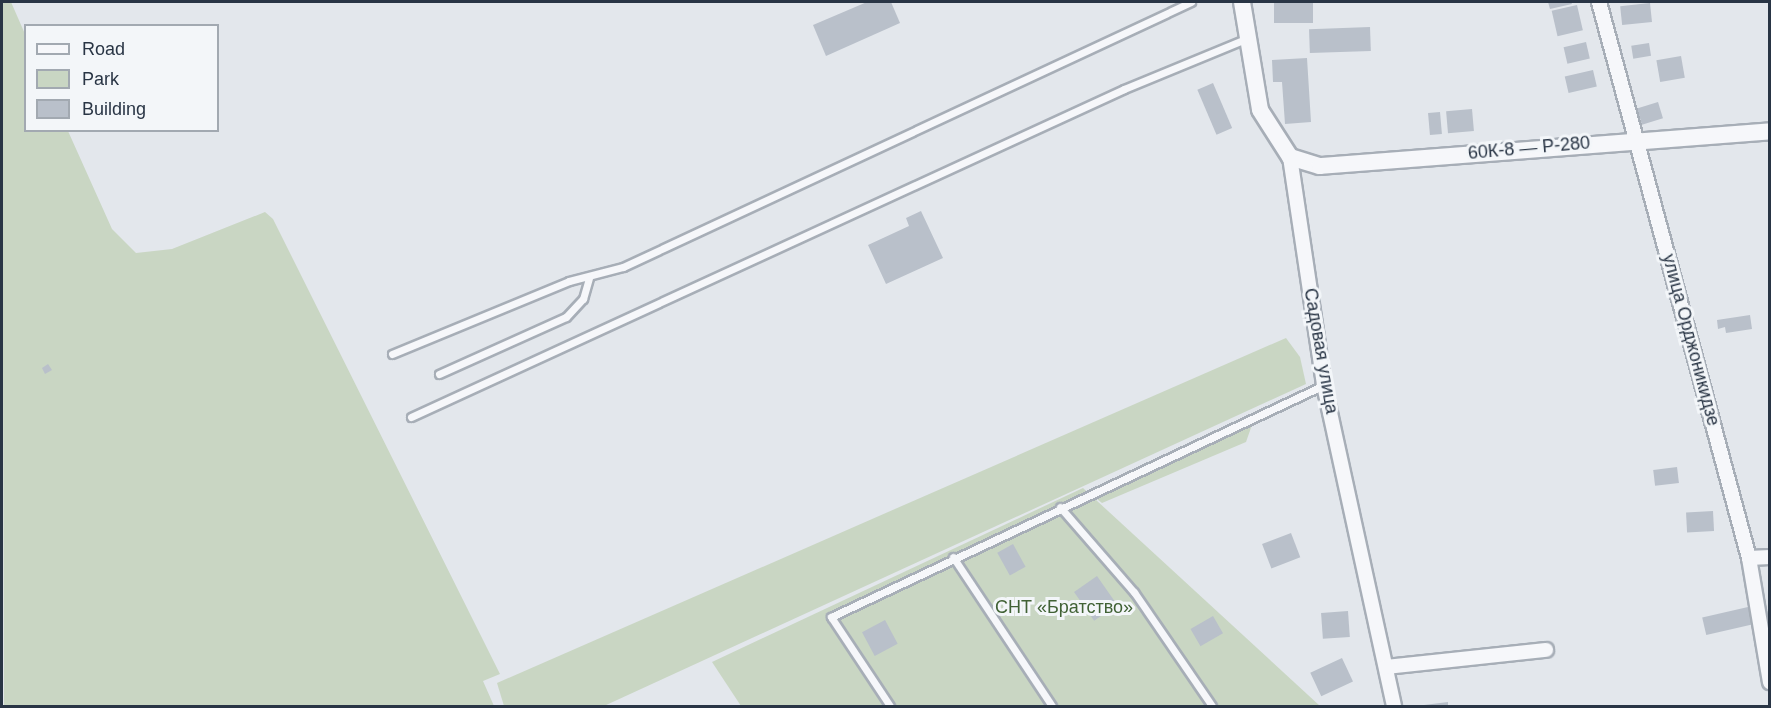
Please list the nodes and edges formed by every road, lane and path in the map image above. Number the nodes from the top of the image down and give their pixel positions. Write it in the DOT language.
graph roads {
  1 [pos="1191,2"];
  2 [pos="1242,2"];
  3 [pos="1599,2"];
  4 [pos="1248,38"];
  5 [pos="1770,131"];
  6 [pos="1636,138"];
  7 [pos="1290,157"];
  8 [pos="589,278"];
  9 [pos="392,354"];
  10 [pos="439,374"];
  11 [pos="1324,385"];
  12 [pos="411,417"];
  13 [pos="1060,507"];
  14 [pos="953,557"];
  15 [pos="1770,557"];
  16 [pos="1749,558"];
  17 [pos="1546,650"];
  18 [pos="1386,667"];
  19 [pos="1770,682"];
  20 [pos="890,706"];
  21 [pos="1052,706"];
  22 [pos="1212,706"];
  23 [pos="1394,706"];
  1 -- 8 [label="lane"];
  2 -- 4 [label="street, Садовая улица"];
  3 -- 6 [label="street, улица Орджоникидзе"];
  4 -- 7 [label="street, Садовая улица"];
  4 -- 12 [label="lane"];
  5 -- 6 [label="street, 60К-8 — Р-280"];
  6 -- 7 [label="street, 60К-8 — Р-280"];
  6 -- 16 [label="street, улица Орджоникидзе"];
  7 -- 11 [label="street, Садовая улица"];
  8 -- 9 [label="lane"];
  8 -- 10 [label="lane"];
  11 -- 13 [label="lane"];
  11 -- 18 [label="street, Садовая улица"];
  13 -- 14 [label="lane"];
  13 -- 22 [label="lane"];
  14 -- 20 [label="lane"];
  14 -- 21 [label="lane"];
  15 -- 16 [label="street"];
  16 -- 19 [label="street, улица Орджоникидзе"];
  17 -- 18 [label="street"];
  18 -- 23 [label="street, Садовая улица"];
}
